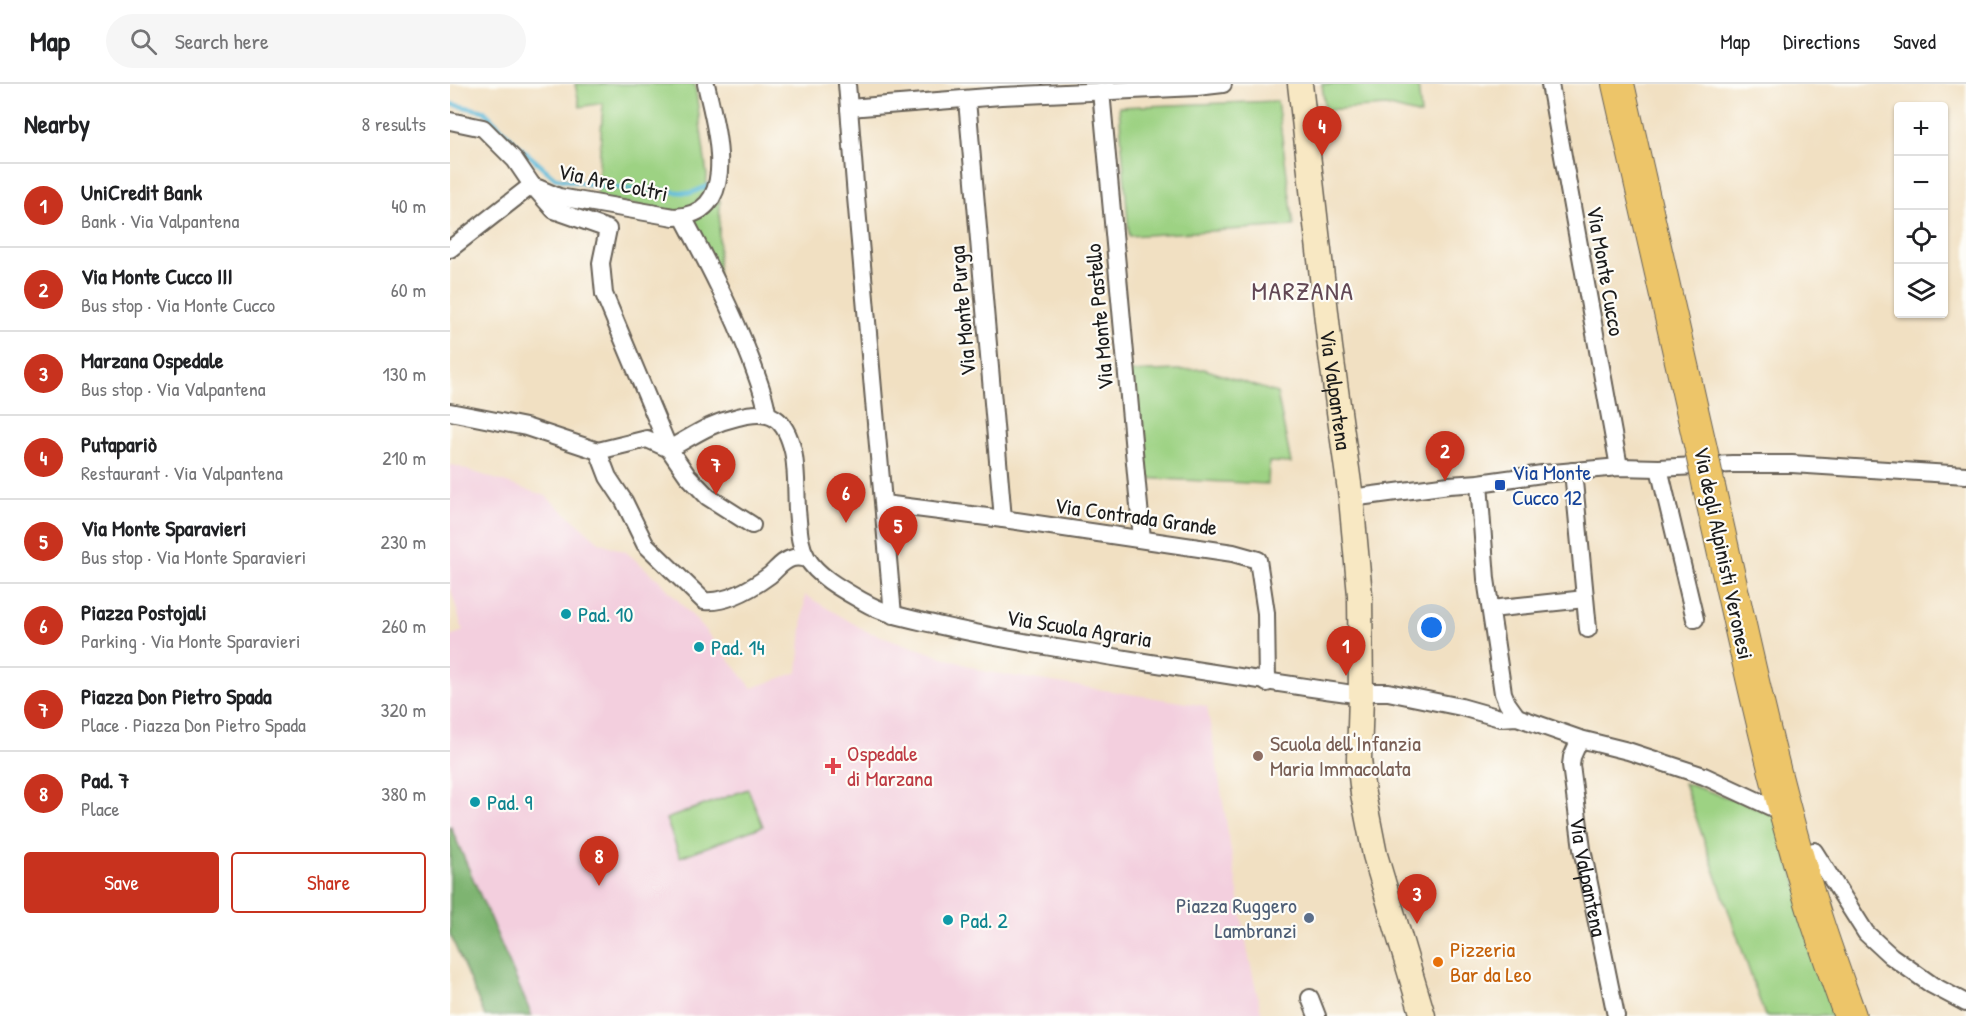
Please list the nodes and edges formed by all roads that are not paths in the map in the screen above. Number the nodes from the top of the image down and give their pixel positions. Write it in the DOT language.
graph roads {
  1 [pos="706,84"];
  2 [pos="847,84"];
  3 [pos="1223,84"];
  4 [pos="1300,84"];
  5 [pos="1550,84"];
  6 [pos="1618,84"];
  7 [pos="1001,90"];
  8 [pos="1101,91"];
  9 [pos="967,100"];
  10 [pos="849,108"];
  11 [pos="450,122"];
  12 [pos="532,185"];
  13 [pos="683,217"];
  14 [pos="455,245"];
  15 [pos="450,412"];
  16 [pos="767,413"];
  17 [pos="669,449"];
  18 [pos="598,451"];
  19 [pos="1619,467"];
  20 [pos="1659,468"];
  21 [pos="1573,471"];
  22 [pos="1966,475"];
  23 [pos="1479,483"];
  24 [pos="1351,498"];
  25 [pos="884,504"];
  26 [pos="1003,519"];
  27 [pos="752,525"];
  28 [pos="1142,539"];
  29 [pos="807,559"];
  30 [pos="1585,599"];
  31 [pos="1491,609"];
  32 [pos="893,615"];
  33 [pos="1695,619"];
  34 [pos="1588,629"];
  35 [pos="1267,682"];
  36 [pos="1361,695"];
  37 [pos="1517,717"];
  38 [pos="1580,739"];
  39 [pos="1773,808"];
  40 [pos="1814,851"];
  41 [pos="1310,998"];
  42 [pos="1966,1003"];
  43 [pos="1421,1013"];
  44 [pos="1317,1016"];
  45 [pos="1616,1016"];
  46 [pos="1850,1016"];
  1 -- 13 [label="street"];
  2 -- 10 [label="street"];
  3 -- 8 [label="street"];
  4 -- 24 [label="street, Via Valpantena"];
  5 -- 19 [label="street, Via Monte Cucco"];
  6 -- 46 [label="highway, Via degli Alpinisti Veronesi, bridge"];
  7 -- 8 [label="street"];
  7 -- 9 [label="street"];
  8 -- 28 [label="street, Via Monte Pastello"];
  9 -- 10 [label="street"];
  9 -- 26 [label="street, Via Monte Purga"];
  10 -- 25 [label="street"];
  11 -- 12 [label="street"];
  12 -- 13 [label="street, Via Are Coltri"];
  12 -- 14 [label="street, Via Are Coltri"];
  12 -- 17 [label="street"];
  13 -- 16 [label="street, Via Are Coltri"];
  15 -- 18 [label="street"];
  16 -- 17 [label="street"];
  16 -- 29 [label="street"];
  17 -- 18 [label="street"];
  17 -- 27 [label="street"];
  18 -- 29 [label="street"];
  19 -- 20 [label="street"];
  19 -- 21 [label="street"];
  20 -- 22 [label="street"];
  20 -- 33 [label="street"];
  21 -- 23 [label="street"];
  21 -- 30 [label="street"];
  23 -- 24 [label="street"];
  23 -- 31 [label="street"];
  24 -- 36 [label="street, Via Valpantena"];
  25 -- 26 [label="street, Via Contrada Grande"];
  25 -- 32 [label="street"];
  26 -- 28 [label="street, Via Contrada Grande"];
  28 -- 35 [label="street, Via Contrada Grande"];
  29 -- 32 [label="street, Via Scuola Agraria"];
  30 -- 31 [label="street"];
  30 -- 34 [label="street"];
  31 -- 37 [label="street"];
  32 -- 35 [label="street, Via Scuola Agraria"];
  35 -- 36 [label="street, Via Scuola Agraria"];
  36 -- 37 [label="street"];
  36 -- 43 [label="street, Via Valpantena"];
  37 -- 38 [label="street"];
  38 -- 39 [label="street"];
  38 -- 45 [label="street, Via Valpantena"];
  40 -- 42 [label="street"];
  41 -- 44 [label="street"];
}
